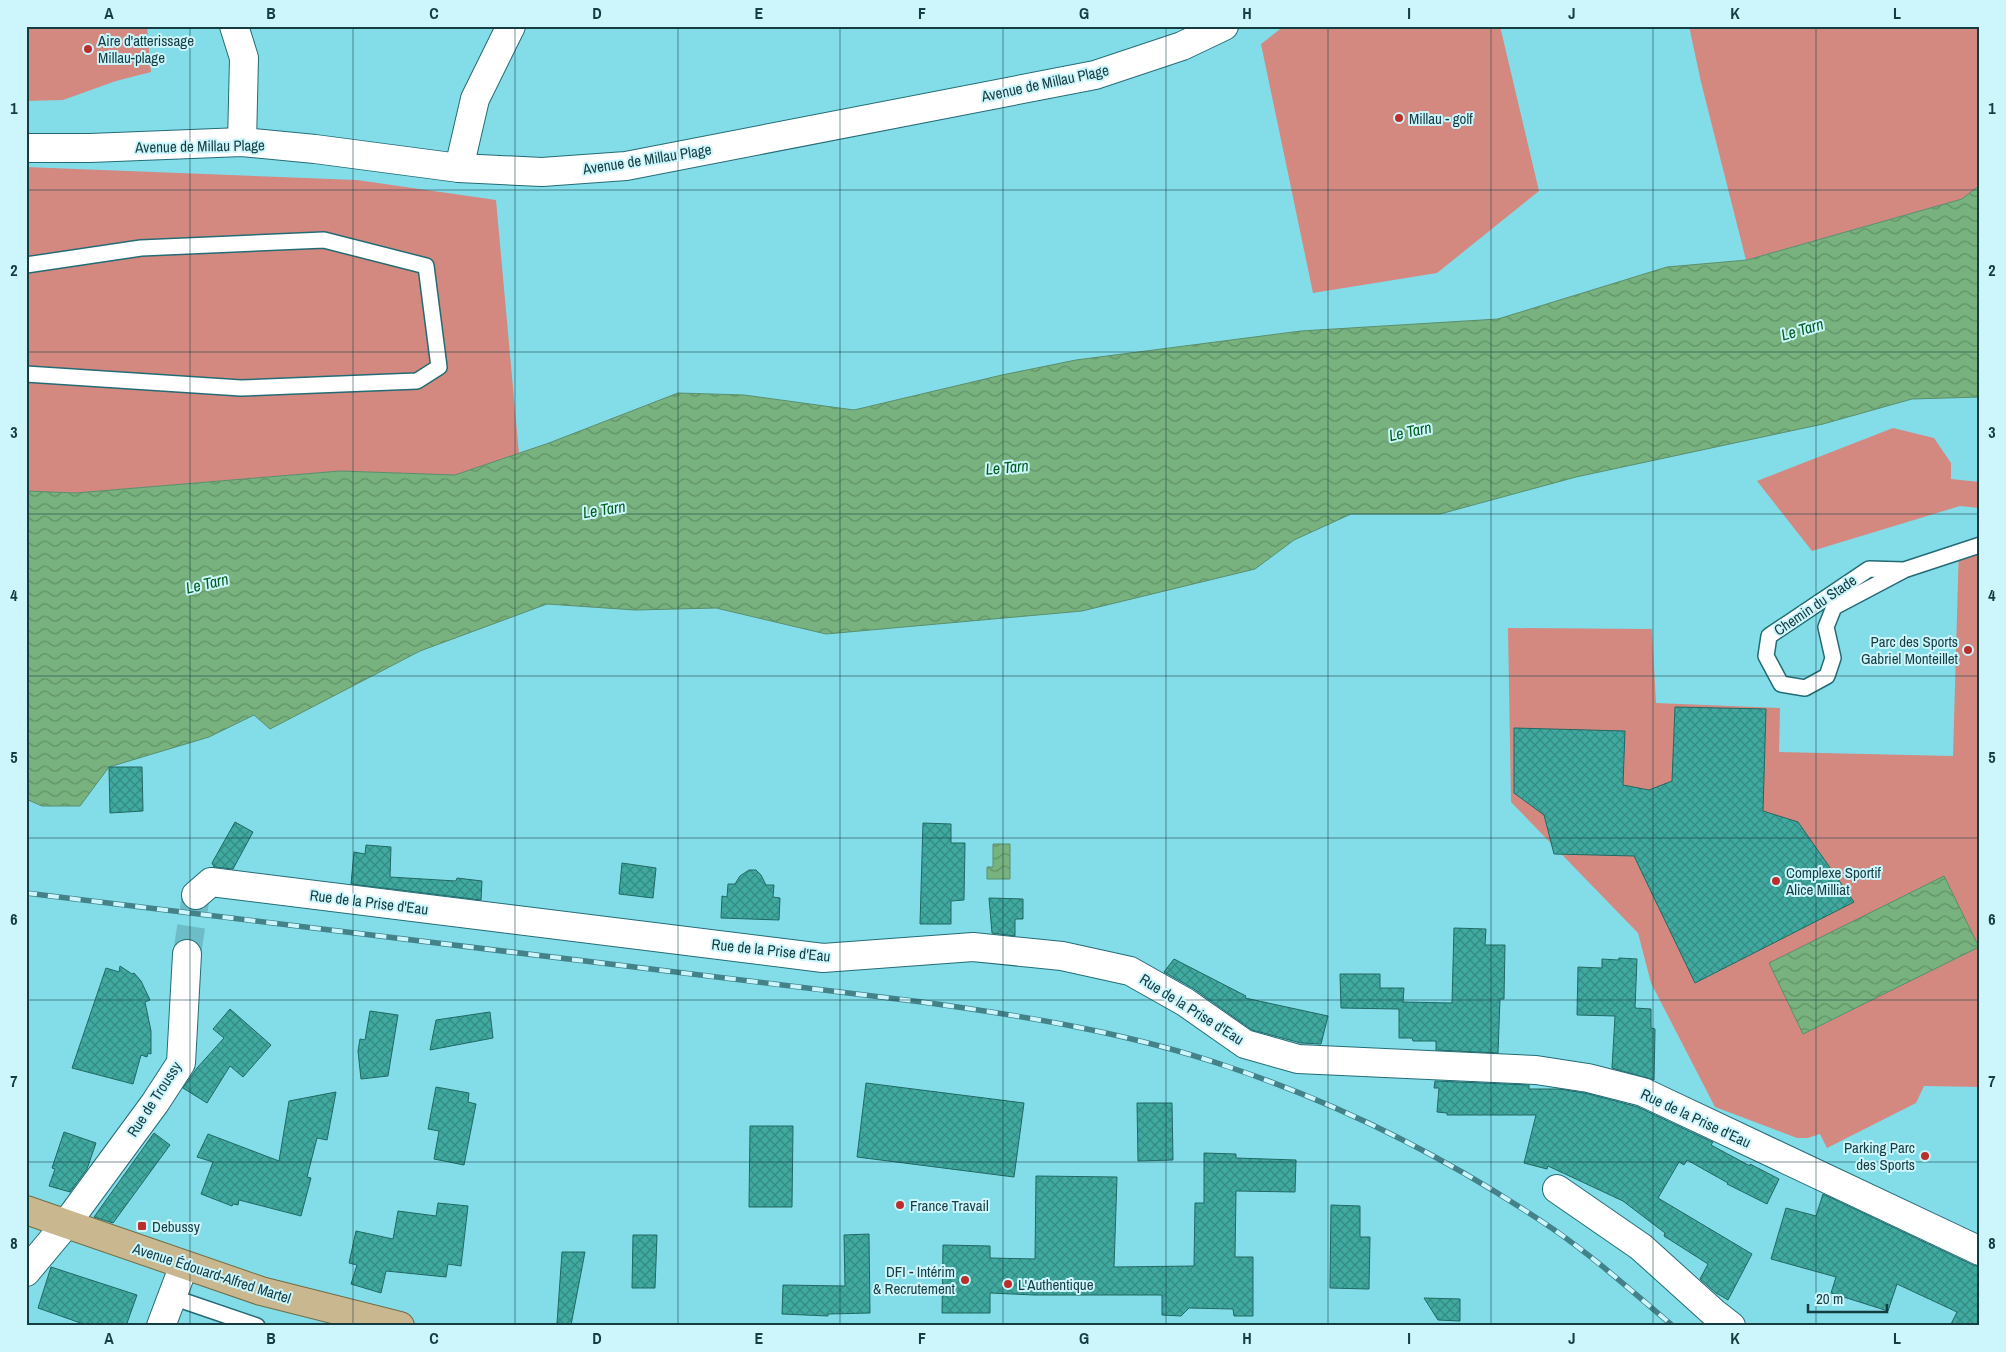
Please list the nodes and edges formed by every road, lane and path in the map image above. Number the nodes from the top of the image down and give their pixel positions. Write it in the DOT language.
graph roads {
  1 [pos="234,26"];
  2 [pos="511,26"];
  3 [pos="1224,26"];
  4 [pos="242,142"];
  5 [pos="26,148"];
  6 [pos="459,168"];
  7 [pos="26,265"];
  8 [pos="26,374"];
  9 [pos="1980,545"];
  10 [pos="1904,570"];
  11 [pos="196,895"];
  12 [pos="187,954"];
  13 [pos="1557,1189"];
  14 [pos="26,1210"];
  15 [pos="66,1224"];
  16 [pos="1980,1251"];
  17 [pos="184,1265"];
  18 [pos="26,1272"];
  19 [pos="172,1297"];
  20 [pos="161,1326"];
  21 [pos="257,1326"];
  22 [pos="400,1326"];
  23 [pos="1731,1326"];
  1 -- 4 [label="street"];
  2 -- 6 [label="street"];
  3 -- 6 [label="street, Avenue de Millau Plage"];
  4 -- 5 [label="street, Avenue de Millau Plage"];
  4 -- 6 [label="street, Avenue de Millau Plage"];
  7 -- 8 [label="lane"];
  9 -- 10 [label="lane, Chemin du Stade"];
  10 -- 10 [label="lane, Chemin du Stade"];
  11 -- 16 [label="street, Rue de la Prise d'Eau"];
  12 -- 15 [label="street, Rue de Troussy"];
  13 -- 23 [label="street"];
  14 -- 15 [label="main road, Avenue Édouard-Alfred Martel"];
  15 -- 17 [label="main road, Avenue Édouard-Alfred Martel"];
  15 -- 18 [label="street, Rue de Troussy"];
  17 -- 19 [label="street"];
  17 -- 22 [label="main road, Avenue Édouard-Alfred Martel"];
  19 -- 20 [label="street"];
  19 -- 21 [label="lane"];
}
